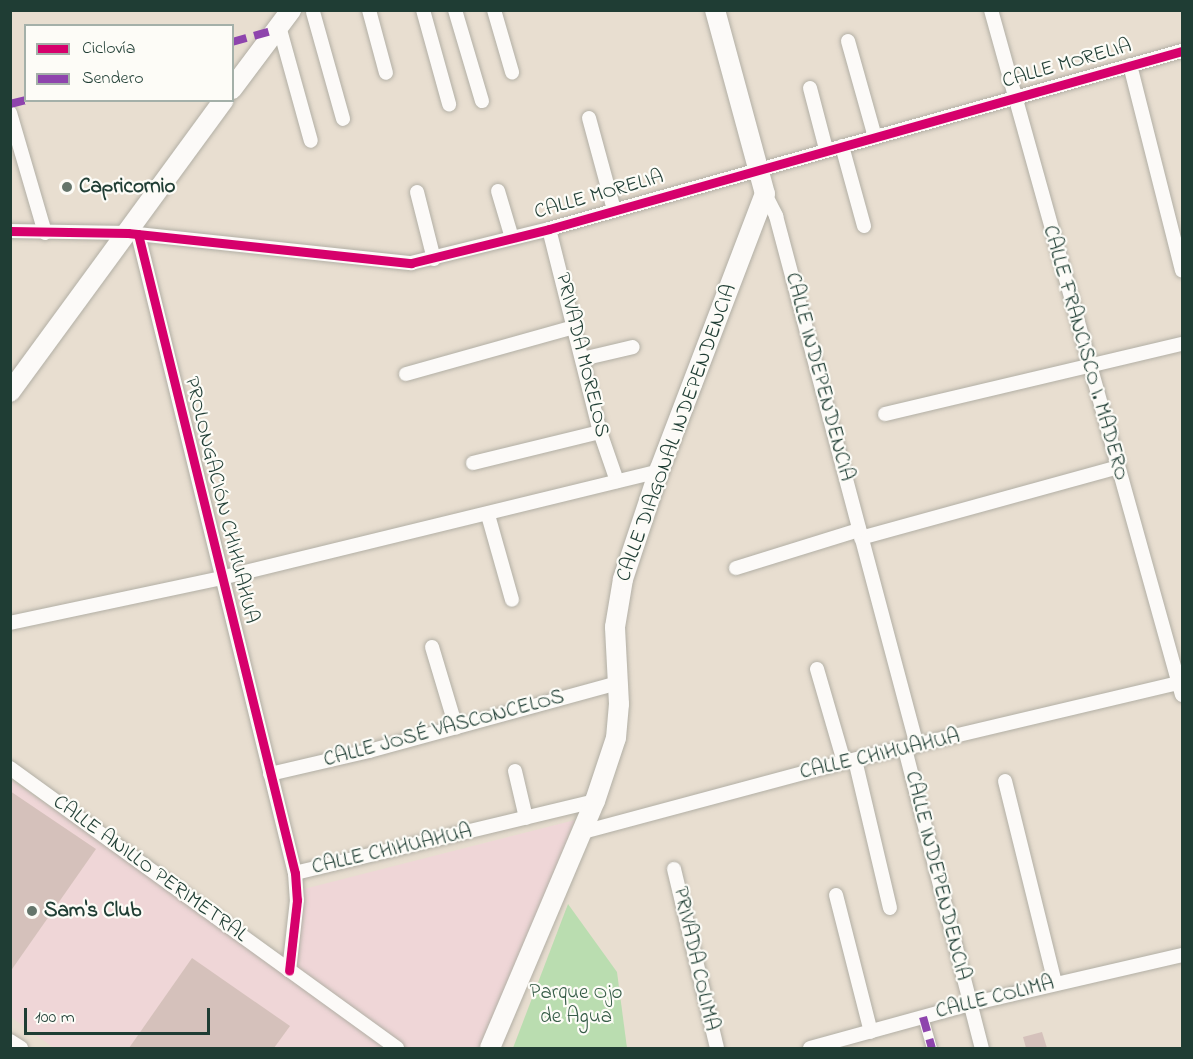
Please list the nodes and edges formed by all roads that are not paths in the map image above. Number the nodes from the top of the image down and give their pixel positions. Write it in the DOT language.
graph roads {
  1 [pos="369,10"];
  2 [pos="423,10"];
  3 [pos="455,10"];
  4 [pos="494,10"];
  5 [pos="715,10"];
  6 [pos="991,10"];
  7 [pos="317,11"];
  8 [pos="285,18"];
  9 [pos="848,42"];
  10 [pos="1182,51"];
  11 [pos="1130,65"];
  12 [pos="512,72"];
  13 [pos="386,73"];
  14 [pos="234,86"];
  15 [pos="810,88"];
  16 [pos="1014,98"];
  17 [pos="482,101"];
  18 [pos="223,102"];
  19 [pos="449,104"];
  20 [pos="10,113"];
  21 [pos="589,118"];
  22 [pos="344,119"];
  23 [pos="875,137"];
  24 [pos="311,141"];
  25 [pos="842,146"];
  26 [pos="826,149"];
  27 [pos="759,168"];
  28 [pos="498,191"];
  29 [pos="417,192"];
  30 [pos="765,194"];
  31 [pos="614,210"];
  32 [pos="864,226"];
  33 [pos="549,229"];
  34 [pos="10,231"];
  35 [pos="45,233"];
  36 [pos="133,234"];
  37 [pos="512,238"];
  38 [pos="434,259"];
  39 [pos="1182,271"];
  40 [pos="574,327"];
  41 [pos="1182,344"];
  42 [pos="633,347"];
  43 [pos="582,359"];
  44 [pos="1088,365"];
  45 [pos="406,374"];
  46 [pos="10,392"];
  47 [pos="885,414"];
  48 [pos="600,432"];
  49 [pos="472,463"];
  50 [pos="1116,468"];
  51 [pos="659,471"];
  52 [pos="616,481"];
  53 [pos="488,514"];
  54 [pos="860,534"];
  55 [pos="736,568"];
  56 [pos="221,578"];
  57 [pos="512,600"];
  58 [pos="10,623"];
  59 [pos="432,648"];
  60 [pos="817,669"];
  61 [pos="617,683"];
  62 [pos="1181,689"];
  63 [pos="456,727"];
  64 [pos="911,747"];
  65 [pos="850,761"];
  66 [pos="10,768"];
  67 [pos="515,771"];
  68 [pos="270,774"];
  69 [pos="1005,781"];
  70 [pos="595,801"];
  71 [pos="526,818"];
  72 [pos="583,831"];
  73 [pos="674,870"];
  74 [pos="295,873"];
  75 [pos="836,895"];
  76 [pos="890,908"];
  77 [pos="1182,955"];
  78 [pos="289,971"];
  79 [pos="1055,983"];
  80 [pos="970,1004"];
  81 [pos="923,1017"];
  82 [pos="871,1032"];
  83 [pos="10,1041"];
  84 [pos="21,1048"];
  85 [pos="397,1048"];
  86 [pos="490,1048"];
  87 [pos="717,1048"];
  88 [pos="810,1048"];
  89 [pos="932,1048"];
  90 [pos="982,1048"];
  1 -- 13 [label="street"];
  2 -- 19 [label="street"];
  3 -- 17 [label="street"];
  4 -- 12 [label="street"];
  5 -- 27 [label="main road, CALLE INDEPENDENCIA"];
  6 -- 16 [label="street, CALLE FRANCISCO I. MADERO"];
  7 -- 8 [label="street"];
  7 -- 22 [label="street"];
  8 -- 14 [label="main road"];
  8 -- 24 [label="street"];
  9 -- 23 [label="street"];
  10 -- 11 [label="street, CALLE MORELIA"];
  11 -- 16 [label="street, CALLE MORELIA"];
  11 -- 39 [label="street"];
  15 -- 26 [label="street"];
  16 -- 23 [label="street, CALLE MORELIA"];
  16 -- 44 [label="street, CALLE FRANCISCO I. MADERO"];
  18 -- 36 [label="main road"];
  20 -- 35 [label="street"];
  21 -- 31 [label="street"];
  23 -- 25 [label="street, CALLE MORELIA"];
  25 -- 26 [label="street, CALLE MORELIA"];
  25 -- 32 [label="street"];
  26 -- 27 [label="street, CALLE MORELIA"];
  27 -- 30 [label="main road, CALLE INDEPENDENCIA"];
  27 -- 31 [label="street, CALLE MORELIA"];
  28 -- 37 [label="street"];
  29 -- 38 [label="street"];
  30 -- 51 [label="main road, CALLE DIAGONAL INDEPENDENCIA"];
  30 -- 54 [label="street, CALLE INDEPENDENCIA"];
  31 -- 33 [label="street, CALLE MORELIA"];
  33 -- 37 [label="street, CALLE MORELIA"];
  33 -- 40 [label="street, PRIVADA MORELOS"];
  34 -- 35 [label="street, CALLE MORELIA"];
  35 -- 36 [label="street, CALLE MORELIA"];
  36 -- 38 [label="street, CALLE MORELIA"];
  36 -- 46 [label="main road"];
  36 -- 56 [label="street, PROLONGACIÓN CHIHUAHUA"];
  37 -- 38 [label="street, CALLE MORELIA"];
  40 -- 43 [label="street, PRIVADA MORELOS"];
  40 -- 45 [label="street"];
  41 -- 44 [label="street"];
  42 -- 43 [label="street"];
  43 -- 48 [label="street, PRIVADA MORELOS"];
  44 -- 47 [label="street"];
  44 -- 50 [label="street, CALLE FRANCISCO I. MADERO"];
  48 -- 49 [label="street"];
  48 -- 52 [label="street, PRIVADA MORELOS"];
  50 -- 54 [label="street"];
  50 -- 62 [label="street, CALLE FRANCISCO I. MADERO"];
  51 -- 52 [label="street"];
  51 -- 61 [label="main road, CALLE DIAGONAL INDEPENDENCIA"];
  52 -- 53 [label="street"];
  53 -- 56 [label="street"];
  53 -- 57 [label="street"];
  54 -- 55 [label="street"];
  54 -- 64 [label="street, CALLE INDEPENDENCIA"];
  56 -- 58 [label="street"];
  56 -- 68 [label="street, PROLONGACIÓN CHIHUAHUA"];
  59 -- 63 [label="street"];
  60 -- 65 [label="street"];
  61 -- 63 [label="street, CALLE JOSÉ VASCONCELOS"];
  61 -- 70 [label="main road, CALLE DIAGONAL INDEPENDENCIA"];
  62 -- 64 [label="street, CALLE CHIHUAHUA"];
  63 -- 68 [label="street, CALLE JOSÉ VASCONCELOS"];
  64 -- 65 [label="street, CALLE CHIHUAHUA"];
  64 -- 80 [label="street, CALLE INDEPENDENCIA"];
  65 -- 72 [label="street, CALLE CHIHUAHUA"];
  65 -- 76 [label="street"];
  66 -- 78 [label="street, CALLE ANILLO PERIMETRAL"];
  67 -- 71 [label="street"];
  68 -- 74 [label="street"];
  69 -- 79 [label="street"];
  70 -- 71 [label="street, CALLE CHIHUAHUA"];
  70 -- 72 [label="main road, CALLE DIAGONAL INDEPENDENCIA"];
  71 -- 74 [label="street, CALLE CHIHUAHUA"];
  72 -- 86 [label="main road, CALLE DIAGONAL INDEPENDENCIA"];
  73 -- 87 [label="street, PRIVADA COLIMA"];
  74 -- 78 [label="street"];
  75 -- 82 [label="street"];
  77 -- 79 [label="street, CALLE COLIMA"];
  78 -- 85 [label="street, CALLE ANILLO PERIMETRAL"];
  79 -- 80 [label="street, CALLE COLIMA"];
  80 -- 81 [label="street, CALLE COLIMA"];
  80 -- 90 [label="street, CALLE INDEPENDENCIA"];
  81 -- 82 [label="street, CALLE COLIMA"];
  81 -- 89 [label="street"];
  82 -- 88 [label="street, CALLE COLIMA"];
  83 -- 84 [label="street"];
}
